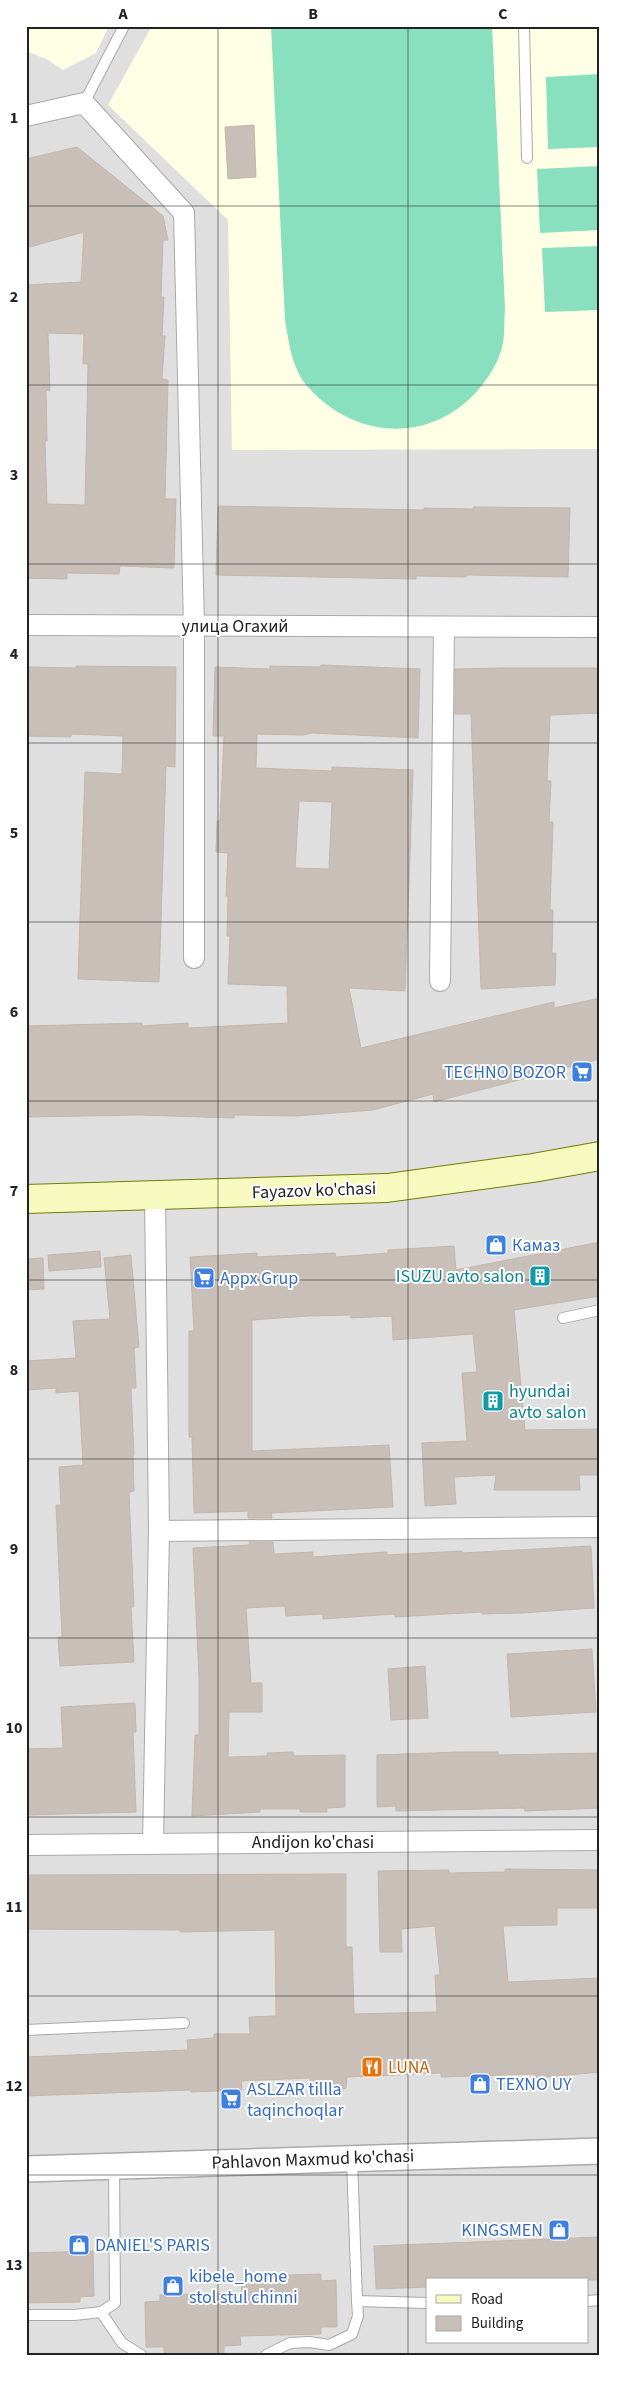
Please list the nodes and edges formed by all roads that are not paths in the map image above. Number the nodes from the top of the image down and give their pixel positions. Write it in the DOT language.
graph roads {
  1 [pos="124,26"];
  2 [pos="524,26"];
  3 [pos="84,103"];
  4 [pos="26,116"];
  5 [pos="527,158"];
  6 [pos="26,625"];
  7 [pos="194,626"];
  8 [pos="444,627"];
  9 [pos="600,627"];
  10 [pos="194,958"];
  11 [pos="440,981"];
  12 [pos="600,1156"];
  13 [pos="155,1195"];
  14 [pos="26,1199"];
  15 [pos="600,1310"];
  16 [pos="563,1318"];
  17 [pos="600,1527"];
  18 [pos="159,1531"];
  19 [pos="600,1840"];
  20 [pos="153,1843"];
  21 [pos="26,1846"];
  22 [pos="184,2023"];
  23 [pos="26,2030"];
  24 [pos="600,2151"];
  25 [pos="352,2157"];
  26 [pos="114,2166"];
  27 [pos="26,2169"];
  28 [pos="358,2301"];
  29 [pos="426,2304"];
  30 [pos="102,2312"];
  31 [pos="26,2315"];
  32 [pos="142,2355"];
  33 [pos="266,2355"];
  1 -- 3 [label="lane"];
  2 -- 5 [label="lane"];
  3 -- 4 [label="street"];
  3 -- 7 [label="street"];
  6 -- 7 [label="street, улица Огахий"];
  7 -- 8 [label="street, улица Огахий"];
  7 -- 10 [label="street"];
  8 -- 9 [label="street, улица Огахий"];
  8 -- 11 [label="street"];
  12 -- 13 [label="main road, Fayazov ko'chasi"];
  13 -- 14 [label="main road, Fayazov ko'chasi"];
  13 -- 18 [label="street"];
  15 -- 16 [label="lane"];
  17 -- 18 [label="street"];
  18 -- 20 [label="street"];
  19 -- 20 [label="street, Andijon ko'chasi"];
  20 -- 21 [label="street, Andijon ko'chasi"];
  22 -- 23 [label="lane"];
  24 -- 25 [label="street, Pahlavon Maxmud ko'chasi"];
  25 -- 26 [label="street, Pahlavon Maxmud ko'chasi"];
  25 -- 28 [label="lane"];
  26 -- 27 [label="street, Pahlavon Maxmud ko'chasi"];
  26 -- 30 [label="lane"];
  28 -- 29 [label="lane"];
  28 -- 33 [label="lane"];
  30 -- 31 [label="lane"];
  30 -- 32 [label="lane"];
}
